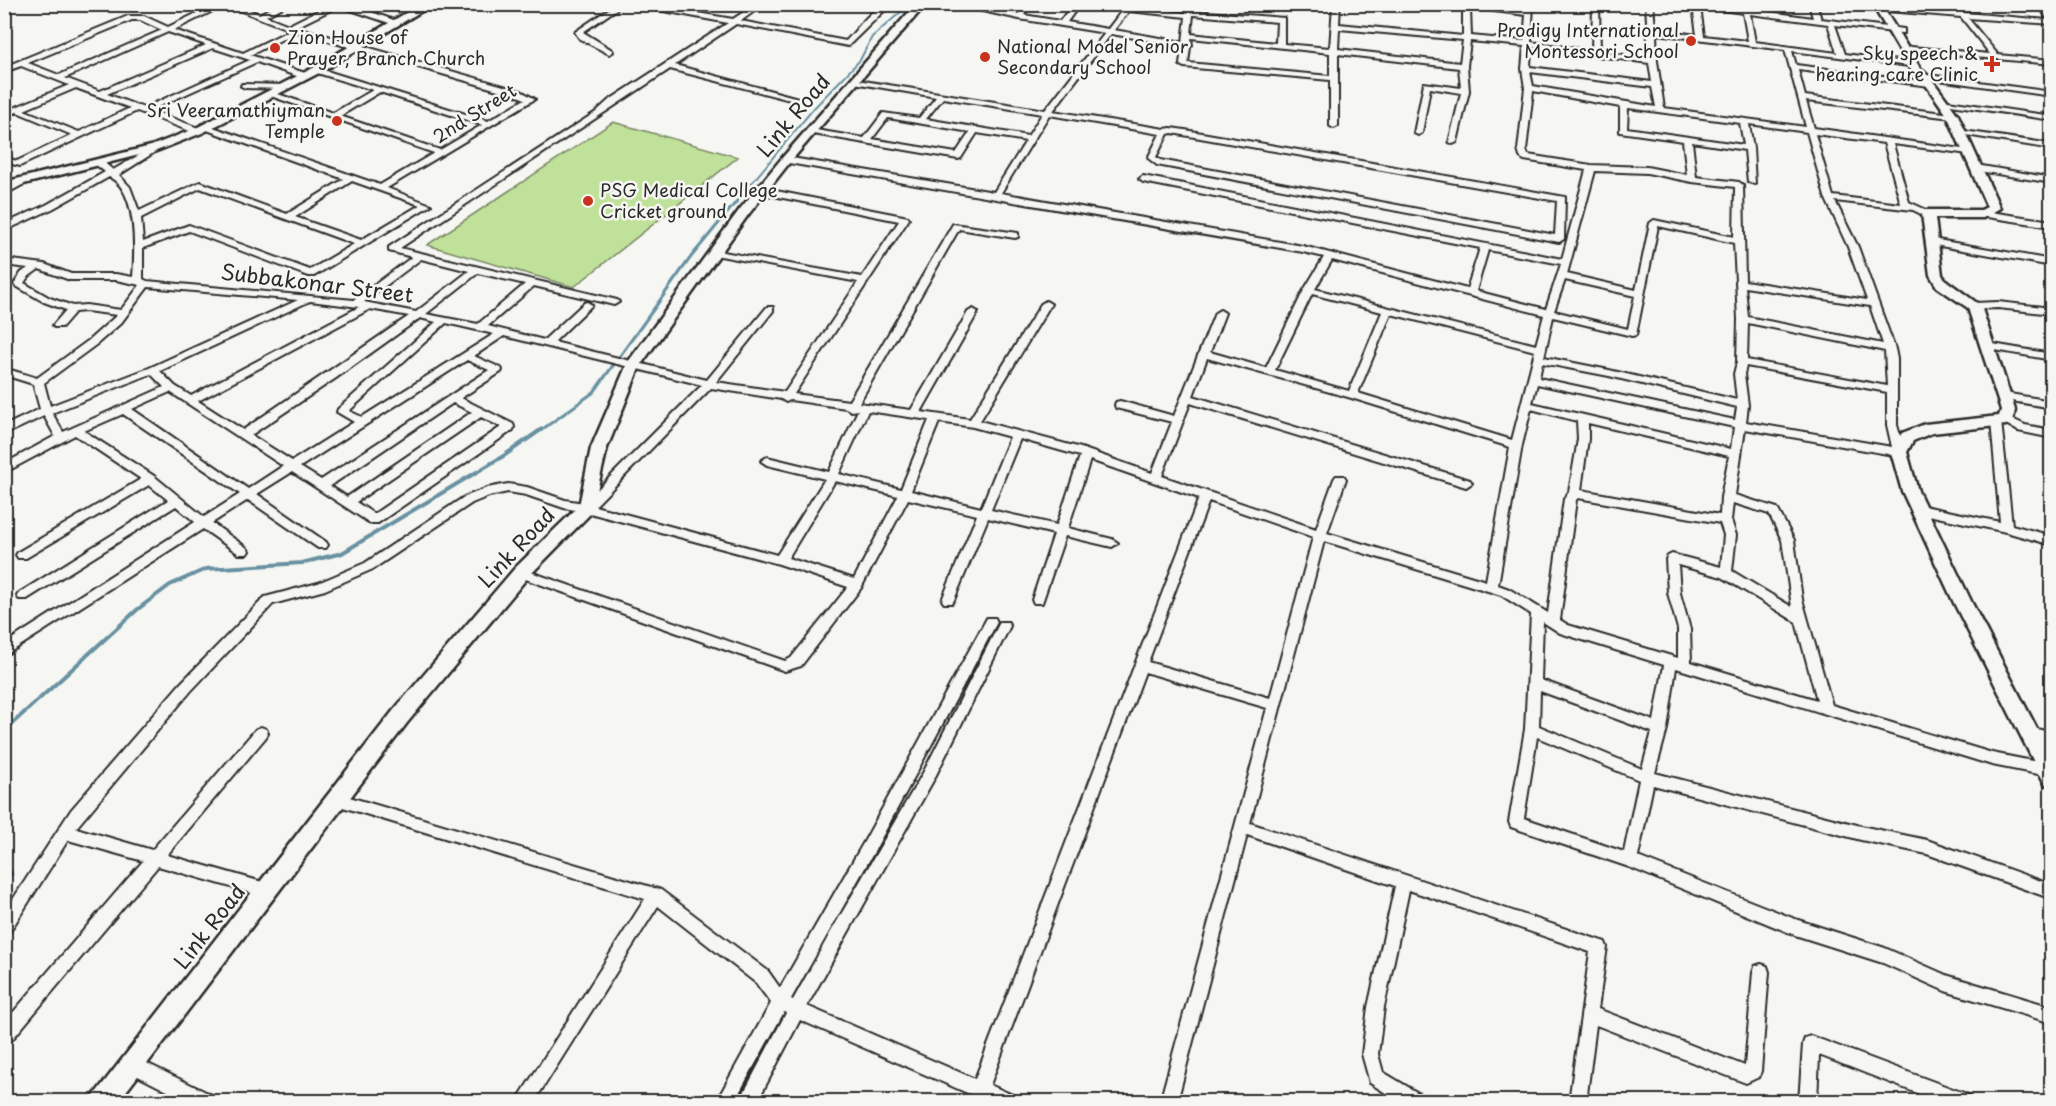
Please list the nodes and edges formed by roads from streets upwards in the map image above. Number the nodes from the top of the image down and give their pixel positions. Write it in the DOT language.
graph roads {
  1 [pos="225,4"];
  2 [pos="286,4"];
  3 [pos="429,4"];
  4 [pos="621,4"];
  5 [pos="629,4"];
  6 [pos="698,4"];
  7 [pos="761,4"];
  8 [pos="888,4"];
  9 [pos="922,4"];
  10 [pos="981,4"];
  11 [pos="1028,4"];
  12 [pos="1077,4"];
  13 [pos="1337,4"];
  14 [pos="1444,4"];
  15 [pos="1596,4"];
  16 [pos="1649,4"];
  17 [pos="1691,4"];
  18 [pos="1764,4"];
  19 [pos="1812,4"];
  20 [pos="1876,4"];
  21 [pos="1954,4"];
  22 [pos="2041,4"];
  23 [pos="345,5"];
  24 [pos="1696,5"];
  25 [pos="1466,6"];
  26 [pos="1710,6"];
  27 [pos="1129,7"];
  28 [pos="1885,7"];
  29 [pos="1530,9"];
  30 [pos="1191,11"];
  31 [pos="1746,12"];
  32 [pos="686,13"];
  33 [pos="1767,14"];
  34 [pos="1961,15"];
  35 [pos="260,16"];
  36 [pos="1019,17"];
  37 [pos="1818,21"];
  38 [pos="2052,21"];
  39 [pos="736,22"];
  40 [pos="1831,22"];
  41 [pos="398,23"];
  42 [pos="1062,24"];
  43 [pos="1335,26"];
  44 [pos="293,29"];
  45 [pos="168,30"];
  46 [pos="1896,30"];
  47 [pos="1652,31"];
  48 [pos="1109,33"];
  49 [pos="1188,36"];
  50 [pos="1467,38"];
  51 [pos="1701,38"];
  52 [pos="1528,44"];
  53 [pos="1752,44"];
  54 [pos="1188,45"];
  55 [pos="211,46"];
  56 [pos="1280,46"];
  57 [pos="357,48"];
  58 [pos="1788,49"];
  59 [pos="1911,49"];
  60 [pos="1334,51"];
  61 [pos="609,52"];
  62 [pos="1596,52"];
  63 [pos="242,56"];
  64 [pos="1842,56"];
  65 [pos="1996,57"];
  66 [pos="4,58"];
  67 [pos="256,60"];
  68 [pos="1653,61"];
  69 [pos="2052,62"];
  70 [pos="21,63"];
  71 [pos="669,66"];
  72 [pos="1463,66"];
  73 [pos="1793,67"];
  74 [pos="1526,69"];
  75 [pos="4,70"];
  76 [pos="317,70"];
  77 [pos="1923,75"];
  78 [pos="305,76"];
  79 [pos="59,78"];
  80 [pos="1332,78"];
  81 [pos="854,81"];
  82 [pos="76,85"];
  83 [pos="1656,85"];
  84 [pos="245,86"];
  85 [pos="284,87"];
  86 [pos="1529,88"];
  87 [pos="380,89"];
  88 [pos="1465,91"];
  89 [pos="101,94"];
  90 [pos="269,94"];
  91 [pos="2052,94"];
  92 [pos="941,95"];
  93 [pos="1802,98"];
  94 [pos="799,101"];
  95 [pos="1944,102"];
  96 [pos="1623,105"];
  97 [pos="18,110"];
  98 [pos="140,110"];
  99 [pos="1660,110"];
  100 [pos="1047,113"];
  101 [pos="4,115"];
  102 [pos="336,115"];
  103 [pos="1952,116"];
  104 [pos="2052,118"];
  105 [pos="921,121"];
  106 [pos="1744,121"];
  107 [pos="488,124"];
  108 [pos="1334,126"];
  109 [pos="203,129"];
  110 [pos="975,130"];
  111 [pos="1811,130"];
  112 [pos="810,131"];
  113 [pos="1165,132"];
  114 [pos="1960,132"];
  115 [pos="1418,133"];
  116 [pos="79,135"];
  117 [pos="1029,139"];
  118 [pos="1687,139"];
  119 [pos="866,141"];
  120 [pos="1453,141"];
  121 [pos="1888,141"];
  122 [pos="2052,147"];
  123 [pos="155,148"];
  124 [pos="1749,148"];
  125 [pos="1969,152"];
  126 [pos="442,153"];
  127 [pos="4,159"];
  128 [pos="786,160"];
  129 [pos="98,162"];
  130 [pos="1591,168"];
  131 [pos="1976,168"];
  132 [pos="111,174"];
  133 [pos="351,178"];
  134 [pos="1143,179"];
  135 [pos="1692,179"];
  136 [pos="2052,181"];
  137 [pos="21,182"];
  138 [pos="1752,182"];
  139 [pos="4,186"];
  140 [pos="381,188"];
  141 [pos="761,191"];
  142 [pos="4,193"];
  143 [pos="996,195"];
  144 [pos="1830,198"];
  145 [pos="1913,209"];
  146 [pos="1928,214"];
  147 [pos="1983,214"];
  148 [pos="290,216"];
  149 [pos="135,217"];
  150 [pos="2052,224"];
  151 [pos="4,228"];
  152 [pos="1015,235"];
  153 [pos="1739,241"];
  154 [pos="1932,242"];
  155 [pos="362,244"];
  156 [pos="140,246"];
  157 [pos="1485,246"];
  158 [pos="715,252"];
  159 [pos="419,256"];
  160 [pos="1330,256"];
  161 [pos="4,262"];
  162 [pos="1564,262"];
  163 [pos="2052,263"];
  164 [pos="36,267"];
  165 [pos="475,271"];
  166 [pos="1562,276"];
  167 [pos="864,280"];
  168 [pos="141,282"];
  169 [pos="532,283"];
  170 [pos="1740,283"];
  171 [pos="1309,290"];
  172 [pos="1471,292"];
  173 [pos="1640,294"];
  174 [pos="307,299"];
  175 [pos="614,302"];
  176 [pos="356,303"];
  177 [pos="1046,304"];
  178 [pos="1873,304"];
  179 [pos="587,305"];
  180 [pos="368,306"];
  181 [pos="1974,306"];
  182 [pos="72,309"];
  183 [pos="770,309"];
  184 [pos="1387,311"];
  185 [pos="2052,311"];
  186 [pos="973,312"];
  187 [pos="1220,313"];
  188 [pos="1549,313"];
  189 [pos="123,314"];
  190 [pos="419,315"];
  191 [pos="1743,319"];
  192 [pos="444,320"];
  193 [pos="58,325"];
  194 [pos="480,327"];
  195 [pos="502,333"];
  196 [pos="547,343"];
  197 [pos="1987,346"];
  198 [pos="1890,350"];
  199 [pos="1204,354"];
  200 [pos="1539,354"];
  201 [pos="466,356"];
  202 [pos="2052,357"];
  203 [pos="1742,362"];
  204 [pos="628,364"];
  205 [pos="153,370"];
  206 [pos="4,371"];
  207 [pos="1269,372"];
  208 [pos="1533,380"];
  209 [pos="38,382"];
  210 [pos="709,384"];
  211 [pos="171,388"];
  212 [pos="1892,390"];
  213 [pos="1352,395"];
  214 [pos="2004,397"];
  215 [pos="453,398"];
  216 [pos="786,398"];
  217 [pos="1186,398"];
  218 [pos="190,400"];
  219 [pos="1120,405"];
  220 [pos="1527,405"];
  221 [pos="1743,405"];
  222 [pos="2052,405"];
  223 [pos="858,408"];
  224 [pos="124,409"];
  225 [pos="46,411"];
  226 [pos="480,412"];
  227 [pos="914,414"];
  228 [pos="936,417"];
  229 [pos="1177,420"];
  230 [pos="1582,420"];
  231 [pos="361,421"];
  232 [pos="2001,421"];
  233 [pos="973,423"];
  234 [pos="1739,423"];
  235 [pos="75,430"];
  236 [pos="4,431"];
  237 [pos="1017,434"];
  238 [pos="2052,434"];
  239 [pos="243,435"];
  240 [pos="61,437"];
  241 [pos="1516,445"];
  242 [pos="1899,452"];
  243 [pos="1086,454"];
  244 [pos="1735,454"];
  245 [pos="767,461"];
  246 [pos="294,466"];
  247 [pos="4,469"];
  248 [pos="832,477"];
  249 [pos="150,479"];
  250 [pos="1155,479"];
  251 [pos="1340,479"];
  252 [pos="1466,483"];
  253 [pos="322,485"];
  254 [pos="906,493"];
  255 [pos="1575,493"];
  256 [pos="248,494"];
  257 [pos="1204,496"];
  258 [pos="1727,497"];
  259 [pos="176,501"];
  260 [pos="348,502"];
  261 [pos="586,508"];
  262 [pos="1919,509"];
  263 [pos="983,512"];
  264 [pos="1725,520"];
  265 [pos="204,523"];
  266 [pos="2006,528"];
  267 [pos="1060,532"];
  268 [pos="1320,535"];
  269 [pos="2052,541"];
  270 [pos="1112,543"];
  271 [pos="322,545"];
  272 [pos="243,551"];
  273 [pos="22,555"];
  274 [pos="780,560"];
  275 [pos="521,573"];
  276 [pos="1726,573"];
  277 [pos="857,585"];
  278 [pos="1491,588"];
  279 [pos="23,596"];
  280 [pos="948,600"];
  281 [pos="1038,600"];
  282 [pos="1537,612"];
  283 [pos="1802,620"];
  284 [pos="1553,622"];
  285 [pos="998,624"];
  286 [pos="4,651"];
  287 [pos="1678,662"];
  288 [pos="1140,665"];
  289 [pos="1533,683"];
  290 [pos="1275,705"];
  291 [pos="1826,707"];
  292 [pos="1532,729"];
  293 [pos="1660,729"];
  294 [pos="261,733"];
  295 [pos="2030,733"];
  296 [pos="2052,739"];
  297 [pos="2050,774"];
  298 [pos="1647,777"];
  299 [pos="336,799"];
  300 [pos="1242,827"];
  301 [pos="65,832"];
  302 [pos="156,857"];
  303 [pos="1629,861"];
  304 [pos="1404,881"];
  305 [pos="266,890"];
  306 [pos="2052,892"];
  307 [pos="656,895"];
  308 [pos="4,928"];
  309 [pos="1761,972"];
  310 [pos="788,1007"];
  311 [pos="1590,1014"];
  312 [pos="2052,1015"];
  313 [pos="4,1036"];
  314 [pos="132,1064"];
  315 [pos="980,1088"];
  316 [pos="103,1101"];
  317 [pos="208,1101"];
  318 [pos="524,1101"];
  319 [pos="724,1101"];
  320 [pos="747,1101"];
  321 [pos="1009,1101"];
  322 [pos="1168,1101"];
  323 [pos="1417,1101"];
  324 [pos="1577,1101"];
  325 [pos="1809,1101"];
  326 [pos="1964,1101"];
  1 -- 35 [label="street, 2nd Street"];
  1 -- 45 [label="street"];
  2 -- 35 [label="street"];
  3 -- 41 [label="street"];
  4 -- 61 [label="street"];
  5 -- 32 [label="street"];
  6 -- 32 [label="street"];
  7 -- 39 [label="street"];
  8 -- 39 [label="street"];
  9 -- 81 [label="street, Link Road"];
  10 -- 36 [label="street"];
  11 -- 36 [label="street"];
  12 -- 42 [label="street"];
  13 -- 43 [label="street"];
  14 -- 25 [label="street"];
  15 -- 62 [label="street"];
  16 -- 47 [label="street"];
  17 -- 24 [label="street"];
  18 -- 33 [label="street"];
  19 -- 37 [label="street"];
  20 -- 46 [label="street"];
  21 -- 34 [label="street"];
  22 -- 38 [label="street"];
  23 -- 41 [label="street"];
  23 -- 44 [label="street"];
  24 -- 26 [label="street"];
  24 -- 51 [label="street"];
  25 -- 29 [label="street"];
  25 -- 50 [label="street"];
  26 -- 31 [label="street"];
  27 -- 30 [label="street"];
  27 -- 48 [label="street"];
  28 -- 34 [label="street"];
  28 -- 46 [label="street"];
  29 -- 52 [label="street"];
  30 -- 49 [label="street"];
  30 -- 56 [label="street"];
  31 -- 33 [label="street"];
  31 -- 53 [label="street"];
  32 -- 39 [label="street"];
  33 -- 37 [label="street"];
  34 -- 38 [label="street"];
  34 -- 65 [label="street"];
  35 -- 44 [label="street, 2nd Street"];
  36 -- 42 [label="street"];
  37 -- 40 [label="street"];
  39 -- 71 [label="street"];
  40 -- 46 [label="street"];
  40 -- 64 [label="street"];
  41 -- 57 [label="street"];
  42 -- 48 [label="street"];
  43 -- 50 [label="street"];
  43 -- 60 [label="street"];
  44 -- 57 [label="street, 2nd Street"];
  44 -- 63 [label="street"];
  45 -- 55 [label="street"];
  45 -- 70 [label="street"];
  45 -- 79 [label="street"];
  46 -- 59 [label="street"];
  46 -- 77 [label="street"];
  47 -- 51 [label="street"];
  47 -- 68 [label="street"];
  48 -- 54 [label="street"];
  48 -- 100 [label="street"];
  49 -- 54 [label="street"];
  49 -- 56 [label="street"];
  50 -- 52 [label="street"];
  50 -- 72 [label="street"];
  51 -- 53 [label="street"];
  52 -- 62 [label="street"];
  52 -- 74 [label="street"];
  53 -- 58 [label="street"];
  54 -- 80 [label="street"];
  55 -- 63 [label="street"];
  55 -- 89 [label="street"];
  56 -- 60 [label="street"];
  57 -- 76 [label="street"];
  57 -- 107 [label="street, 2nd Street"];
  58 -- 64 [label="street"];
  58 -- 73 [label="street"];
  59 -- 65 [label="street"];
  59 -- 77 [label="street"];
  60 -- 72 [label="street"];
  60 -- 80 [label="street"];
  62 -- 68 [label="street"];
  63 -- 67 [label="street"];
  64 -- 77 [label="street"];
  65 -- 69 [label="street"];
  66 -- 70 [label="street"];
  67 -- 78 [label="street"];
  67 -- 98 [label="street"];
  68 -- 83 [label="street"];
  70 -- 75 [label="street"];
  70 -- 79 [label="street"];
  71 -- 94 [label="street"];
  71 -- 159 [label="street"];
  72 -- 88 [label="street"];
  73 -- 77 [label="street"];
  73 -- 93 [label="street"];
  74 -- 83 [label="street"];
  74 -- 86 [label="street"];
  76 -- 78 [label="street"];
  76 -- 87 [label="street"];
  77 -- 91 [label="street"];
  77 -- 95 [label="street"];
  78 -- 85 [label="street"];
  79 -- 82 [label="street"];
  80 -- 108 [label="street"];
  81 -- 92 [label="street"];
  81 -- 112 [label="street, Link Road"];
  82 -- 89 [label="street"];
  82 -- 97 [label="street"];
  83 -- 99 [label="street"];
  84 -- 85 [label="street"];
  85 -- 90 [label="street"];
  86 -- 96 [label="street"];
  86 -- 130 [label="street"];
  87 -- 102 [label="street"];
  87 -- 107 [label="street"];
  88 -- 115 [label="street"];
  88 -- 120 [label="street"];
  89 -- 98 [label="street"];
  90 -- 102 [label="street"];
  90 -- 109 [label="street"];
  92 -- 100 [label="street"];
  92 -- 105 [label="street"];
  93 -- 103 [label="street"];
  93 -- 111 [label="street"];
  95 -- 103 [label="street"];
  95 -- 104 [label="street"];
  96 -- 99 [label="street"];
  96 -- 118 [label="street"];
  97 -- 101 [label="street"];
  97 -- 116 [label="street"];
  98 -- 109 [label="street"];
  98 -- 116 [label="street"];
  99 -- 106 [label="street"];
  100 -- 113 [label="street"];
  100 -- 117 [label="street"];
  102 -- 126 [label="street"];
  103 -- 114 [label="street"];
  105 -- 110 [label="street"];
  105 -- 119 [label="street"];
  106 -- 111 [label="street"];
  106 -- 124 [label="street"];
  107 -- 126 [label="street, 2nd Street"];
  109 -- 123 [label="street"];
  109 -- 133 [label="street"];
  110 -- 117 [label="street"];
  110 -- 119 [label="street"];
  111 -- 121 [label="street"];
  111 -- 144 [label="street"];
  112 -- 119 [label="street"];
  112 -- 128 [label="street, Link Road"];
  113 -- 113 [label="street"];
  114 -- 122 [label="street"];
  114 -- 125 [label="street"];
  116 -- 127 [label="street"];
  117 -- 143 [label="street"];
  118 -- 124 [label="street"];
  118 -- 135 [label="street"];
  121 -- 125 [label="street"];
  121 -- 145 [label="street"];
  123 -- 129 [label="street"];
  123 -- 132 [label="street"];
  124 -- 138 [label="street"];
  125 -- 131 [label="street"];
  126 -- 140 [label="street, 2nd Street"];
  128 -- 141 [label="street, Link Road"];
  128 -- 143 [label="street"];
  129 -- 132 [label="street"];
  129 -- 137 [label="street"];
  130 -- 135 [label="street"];
  130 -- 162 [label="street"];
  131 -- 136 [label="street"];
  131 -- 147 [label="street"];
  132 -- 149 [label="street"];
  132 -- 151 [label="street"];
  133 -- 140 [label="street"];
  133 -- 148 [label="street"];
  134 -- 157 [label="street"];
  135 -- 153 [label="street"];
  137 -- 139 [label="street"];
  137 -- 142 [label="street"];
  140 -- 155 [label="street"];
  141 -- 158 [label="street, Link Road"];
  141 -- 167 [label="street"];
  143 -- 160 [label="street"];
  144 -- 145 [label="street"];
  144 -- 178 [label="street"];
  145 -- 146 [label="street"];
  146 -- 147 [label="street"];
  146 -- 154 [label="street"];
  147 -- 150 [label="street"];
  148 -- 149 [label="street"];
  148 -- 155 [label="street"];
  149 -- 156 [label="street"];
  152 -- 223 [label="street"];
  153 -- 170 [label="street"];
  153 -- 173 [label="street"];
  154 -- 163 [label="street"];
  154 -- 181 [label="street"];
  155 -- 156 [label="street"];
  156 -- 168 [label="street"];
  157 -- 162 [label="street"];
  157 -- 172 [label="street"];
  158 -- 167 [label="street"];
  158 -- 204 [label="street, Link Road"];
  159 -- 165 [label="street"];
  159 -- 176 [label="street"];
  160 -- 171 [label="street"];
  160 -- 172 [label="street"];
  161 -- 164 [label="street, Subbakonar Street"];
  162 -- 166 [label="street"];
  164 -- 168 [label="street, Subbakonar Street"];
  164 -- 182 [label="street"];
  165 -- 169 [label="street"];
  165 -- 190 [label="street"];
  166 -- 173 [label="street"];
  166 -- 188 [label="street"];
  167 -- 216 [label="street"];
  168 -- 174 [label="street, Subbakonar Street"];
  168 -- 189 [label="street"];
  169 -- 175 [label="street"];
  169 -- 194 [label="street"];
  170 -- 178 [label="street"];
  170 -- 191 [label="street"];
  171 -- 184 [label="street"];
  171 -- 207 [label="street"];
  172 -- 188 [label="street"];
  173 -- 188 [label="street"];
  174 -- 176 [label="street, Subbakonar Street"];
  174 -- 205 [label="street"];
  176 -- 180 [label="street, Subbakonar Street"];
  177 -- 233 [label="street"];
  178 -- 198 [label="street"];
  179 -- 196 [label="street"];
  180 -- 190 [label="street, Subbakonar Street"];
  180 -- 218 [label="street"];
  181 -- 185 [label="street"];
  181 -- 197 [label="street"];
  182 -- 189 [label="street"];
  182 -- 193 [label="street"];
  183 -- 210 [label="street"];
  184 -- 200 [label="street"];
  184 -- 213 [label="street"];
  186 -- 227 [label="street"];
  187 -- 199 [label="street"];
  188 -- 200 [label="street"];
  189 -- 209 [label="street"];
  190 -- 192 [label="street, Subbakonar Street"];
  190 -- 239 [label="street"];
  191 -- 198 [label="street"];
  191 -- 203 [label="street"];
  192 -- 194 [label="street, Subbakonar Street"];
  192 -- 231 [label="street"];
  194 -- 195 [label="street, Subbakonar Street"];
  195 -- 196 [label="street, Subbakonar Street"];
  195 -- 201 [label="street"];
  196 -- 204 [label="street, Subbakonar Street"];
  197 -- 202 [label="street"];
  197 -- 214 [label="street"];
  198 -- 212 [label="street"];
  199 -- 207 [label="street"];
  199 -- 217 [label="street"];
  200 -- 208 [label="street"];
  200 -- 221 [label="street"];
  201 -- 215 [label="street"];
  201 -- 231 [label="street"];
  203 -- 212 [label="street"];
  203 -- 221 [label="street"];
  204 -- 210 [label="street, Subbakonar Street"];
  204 -- 261 [label="street, Link Road"];
  205 -- 211 [label="street"];
  205 -- 225 [label="street"];
  206 -- 209 [label="street"];
  207 -- 213 [label="street"];
  208 -- 220 [label="street"];
  208 -- 234 [label="street"];
  209 -- 225 [label="street"];
  210 -- 216 [label="street, Subbakonar Street"];
  210 -- 261 [label="street"];
  211 -- 218 [label="street"];
  211 -- 224 [label="street"];
  212 -- 242 [label="street"];
  213 -- 241 [label="street"];
  214 -- 222 [label="street"];
  214 -- 232 [label="street"];
  215 -- 226 [label="street"];
  215 -- 253 [label="street"];
  216 -- 223 [label="street, Subbakonar Street"];
  217 -- 229 [label="street"];
  217 -- 252 [label="street"];
  218 -- 239 [label="street"];
  219 -- 229 [label="street"];
  220 -- 230 [label="street"];
  220 -- 241 [label="street"];
  221 -- 234 [label="street"];
  223 -- 227 [label="street, Subbakonar Street"];
  223 -- 248 [label="street"];
  224 -- 235 [label="street"];
  224 -- 256 [label="street"];
  225 -- 236 [label="street"];
  225 -- 240 [label="street"];
  226 -- 260 [label="street"];
  226 -- 260 [label="street"];
  227 -- 228 [label="street, Subbakonar Street"];
  228 -- 233 [label="street, Subbakonar Street"];
  228 -- 254 [label="street"];
  229 -- 250 [label="street"];
  230 -- 244 [label="street"];
  230 -- 255 [label="street"];
  231 -- 246 [label="street"];
  232 -- 238 [label="street"];
  232 -- 242 [label="street"];
  232 -- 266 [label="street"];
  233 -- 237 [label="street, Subbakonar Street"];
  234 -- 242 [label="street"];
  234 -- 244 [label="street"];
  235 -- 240 [label="street"];
  235 -- 249 [label="street"];
  237 -- 243 [label="street, Subbakonar Street"];
  237 -- 263 [label="street"];
  239 -- 246 [label="street"];
  240 -- 247 [label="street"];
  241 -- 278 [label="street"];
  242 -- 262 [label="street"];
  243 -- 250 [label="street, Subbakonar Street"];
  243 -- 267 [label="street"];
  244 -- 258 [label="street"];
  245 -- 248 [label="street"];
  246 -- 253 [label="street"];
  246 -- 256 [label="street"];
  248 -- 254 [label="street"];
  248 -- 274 [label="street"];
  249 -- 259 [label="street"];
  249 -- 273 [label="street"];
  250 -- 257 [label="street, Subbakonar Street"];
  251 -- 268 [label="street"];
  253 -- 260 [label="street"];
  254 -- 263 [label="street"];
  254 -- 277 [label="street"];
  255 -- 264 [label="street"];
  255 -- 284 [label="street"];
  256 -- 265 [label="street"];
  256 -- 271 [label="street"];
  257 -- 268 [label="street, Subbakonar Street"];
  257 -- 288 [label="street"];
  258 -- 264 [label="street"];
  258 -- 283 [label="street"];
  259 -- 265 [label="street"];
  259 -- 279 [label="street"];
  261 -- 274 [label="street"];
  261 -- 275 [label="street, Link Road"];
  261 -- 301 [label="street"];
  262 -- 266 [label="street"];
  262 -- 295 [label="street"];
  263 -- 267 [label="street"];
  263 -- 280 [label="street"];
  264 -- 276 [label="street"];
  265 -- 272 [label="street"];
  265 -- 286 [label="street"];
  266 -- 269 [label="street"];
  267 -- 270 [label="street"];
  267 -- 281 [label="street"];
  268 -- 278 [label="street, Subbakonar Street"];
  268 -- 290 [label="street"];
  274 -- 277 [label="street"];
  275 -- 277 [label="street"];
  275 -- 299 [label="street, Link Road"];
  276 -- 283 [label="street"];
  276 -- 287 [label="street"];
  278 -- 282 [label="street, Subbakonar Street"];
  282 -- 284 [label="street, Subbakonar Street"];
  282 -- 289 [label="street"];
  283 -- 291 [label="street"];
  284 -- 287 [label="street, Subbakonar Street"];
  285 -- 310 [label="street"];
  287 -- 291 [label="street, Subbakonar Street"];
  287 -- 293 [label="street"];
  288 -- 290 [label="street"];
  288 -- 315 [label="street"];
  289 -- 292 [label="street"];
  289 -- 293 [label="street"];
  290 -- 300 [label="street"];
  291 -- 297 [label="street, Subbakonar Street"];
  292 -- 298 [label="street"];
  292 -- 303 [label="street"];
  293 -- 298 [label="street"];
  294 -- 302 [label="street"];
  295 -- 296 [label="street"];
  295 -- 297 [label="street"];
  298 -- 303 [label="street"];
  298 -- 306 [label="street"];
  299 -- 305 [label="street, Link Road"];
  299 -- 307 [label="street"];
  300 -- 304 [label="street"];
  300 -- 322 [label="street"];
  301 -- 302 [label="street"];
  301 -- 308 [label="street"];
  302 -- 305 [label="street"];
  302 -- 313 [label="street"];
  303 -- 312 [label="street"];
  304 -- 311 [label="street"];
  304 -- 323 [label="street"];
  305 -- 314 [label="street, Link Road"];
  307 -- 310 [label="street"];
  307 -- 318 [label="street"];
  309 -- 311 [label="street"];
  310 -- 315 [label="street"];
  310 -- 319 [label="street"];
  310 -- 320 [label="street"];
  311 -- 324 [label="street"];
  314 -- 316 [label="street, Link Road"];
  314 -- 317 [label="street"];
  315 -- 321 [label="street"];
  325 -- 326 [label="street"];
}
